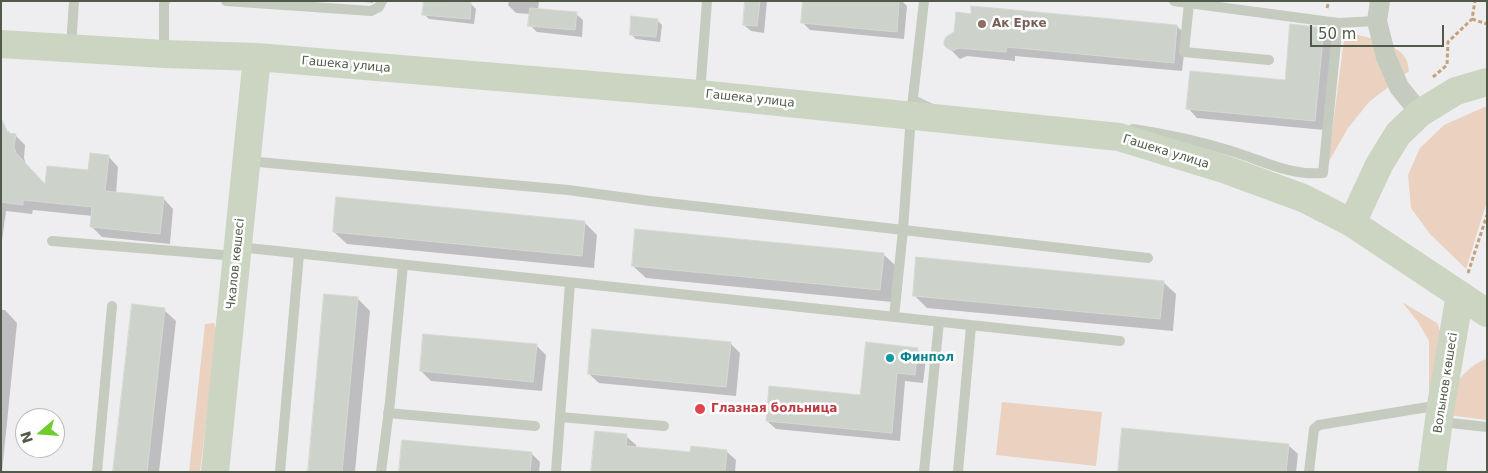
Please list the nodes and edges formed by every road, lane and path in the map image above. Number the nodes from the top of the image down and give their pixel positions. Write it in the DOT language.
graph roads {
  1 [pos="74,1"];
  2 [pos="165,1"];
  3 [pos="226,1"];
  4 [pos="382,1"];
  5 [pos="707,1"];
  6 [pos="924,1"];
  7 [pos="1174,1"];
  8 [pos="1380,1"];
  9 [pos="1475,1"];
  10 [pos="1189,3"];
  11 [pos="1472,19"];
  12 [pos="1378,21"];
  13 [pos="1338,23"];
  14 [pos="1487,24"];
  15 [pos="1,44"];
  16 [pos="71,48"];
  17 [pos="164,54"];
  18 [pos="257,57"];
  19 [pos="1269,60"];
  20 [pos="1487,82"];
  21 [pos="700,94"];
  22 [pos="1414,106"];
  23 [pos="912,108"];
  24 [pos="246,161"];
  25 [pos="1487,215"];
  26 [pos="1352,223"];
  27 [pos="903,230"];
  28 [pos="52,241"];
  29 [pos="237,252"];
  30 [pos="299,254"];
  31 [pos="1148,258"];
  32 [pos="403,265"];
  33 [pos="570,283"];
  34 [pos="1460,295"];
  35 [pos="112,306"];
  36 [pos="1487,313"];
  37 [pos="894,317"];
  38 [pos="939,322"];
  39 [pos="971,326"];
  40 [pos="1120,342"];
  41 [pos="388,413"];
  42 [pos="1440,414"];
  43 [pos="560,417"];
  44 [pos="535,426"];
  45 [pos="664,426"];
  46 [pos="1487,427"];
  47 [pos="97,472"];
  48 [pos="215,472"];
  49 [pos="280,472"];
  50 [pos="381,472"];
  51 [pos="556,472"];
  52 [pos="924,472"];
  53 [pos="958,472"];
  54 [pos="1309,472"];
  55 [pos="1432,472"];
  1 -- 16 [label="lane"];
  2 -- 17 [label="lane"];
  3 -- 4 [label="lane"];
  5 -- 21 [label="lane"];
  6 -- 23 [label="lane"];
  7 -- 10 [label="lane"];
  8 -- 12 [label="street"];
  9 -- 11 [label="path"];
  10 -- 13 [label="lane"];
  10 -- 19 [label="lane"];
  11 -- 14 [label="path"];
  11 -- 22 [label="path"];
  12 -- 13 [label="lane"];
  12 -- 22 [label="street"];
  13 -- 23 [label="lane"];
  15 -- 16 [label="main road, Гашека улица"];
  16 -- 17 [label="main road, Гашека улица"];
  17 -- 18 [label="main road, Гашека улица"];
  18 -- 21 [label="main road, Гашека улица"];
  18 -- 24 [label="main road, Чкалов көшесі"];
  20 -- 22 [label="main road"];
  21 -- 23 [label="main road, Гашека улица"];
  22 -- 26 [label="main road"];
  23 -- 26 [label="main road, Гашека улица"];
  23 -- 27 [label="lane"];
  24 -- 27 [label="lane"];
  24 -- 29 [label="main road, Чкалов көшесі"];
  25 -- 34 [label="path"];
  26 -- 34 [label="main road, Гашека улица"];
  27 -- 31 [label="lane"];
  27 -- 37 [label="lane"];
  28 -- 29 [label="lane"];
  29 -- 30 [label="lane"];
  29 -- 48 [label="main road, Чкалов көшесі"];
  30 -- 32 [label="lane"];
  30 -- 49 [label="lane"];
  32 -- 33 [label="lane"];
  32 -- 41 [label="lane"];
  33 -- 37 [label="lane"];
  33 -- 43 [label="lane"];
  34 -- 36 [label="main road, Гашека улица"];
  34 -- 42 [label="main road, Волынов көшесі"];
  35 -- 47 [label="lane"];
  37 -- 38 [label="lane"];
  38 -- 39 [label="lane"];
  38 -- 52 [label="lane"];
  39 -- 40 [label="lane"];
  39 -- 53 [label="lane"];
  41 -- 44 [label="lane"];
  41 -- 50 [label="lane"];
  42 -- 46 [label="lane"];
  42 -- 54 [label="lane"];
  42 -- 55 [label="main road, Волынов көшесі"];
  43 -- 45 [label="lane"];
  43 -- 51 [label="lane"];
}
